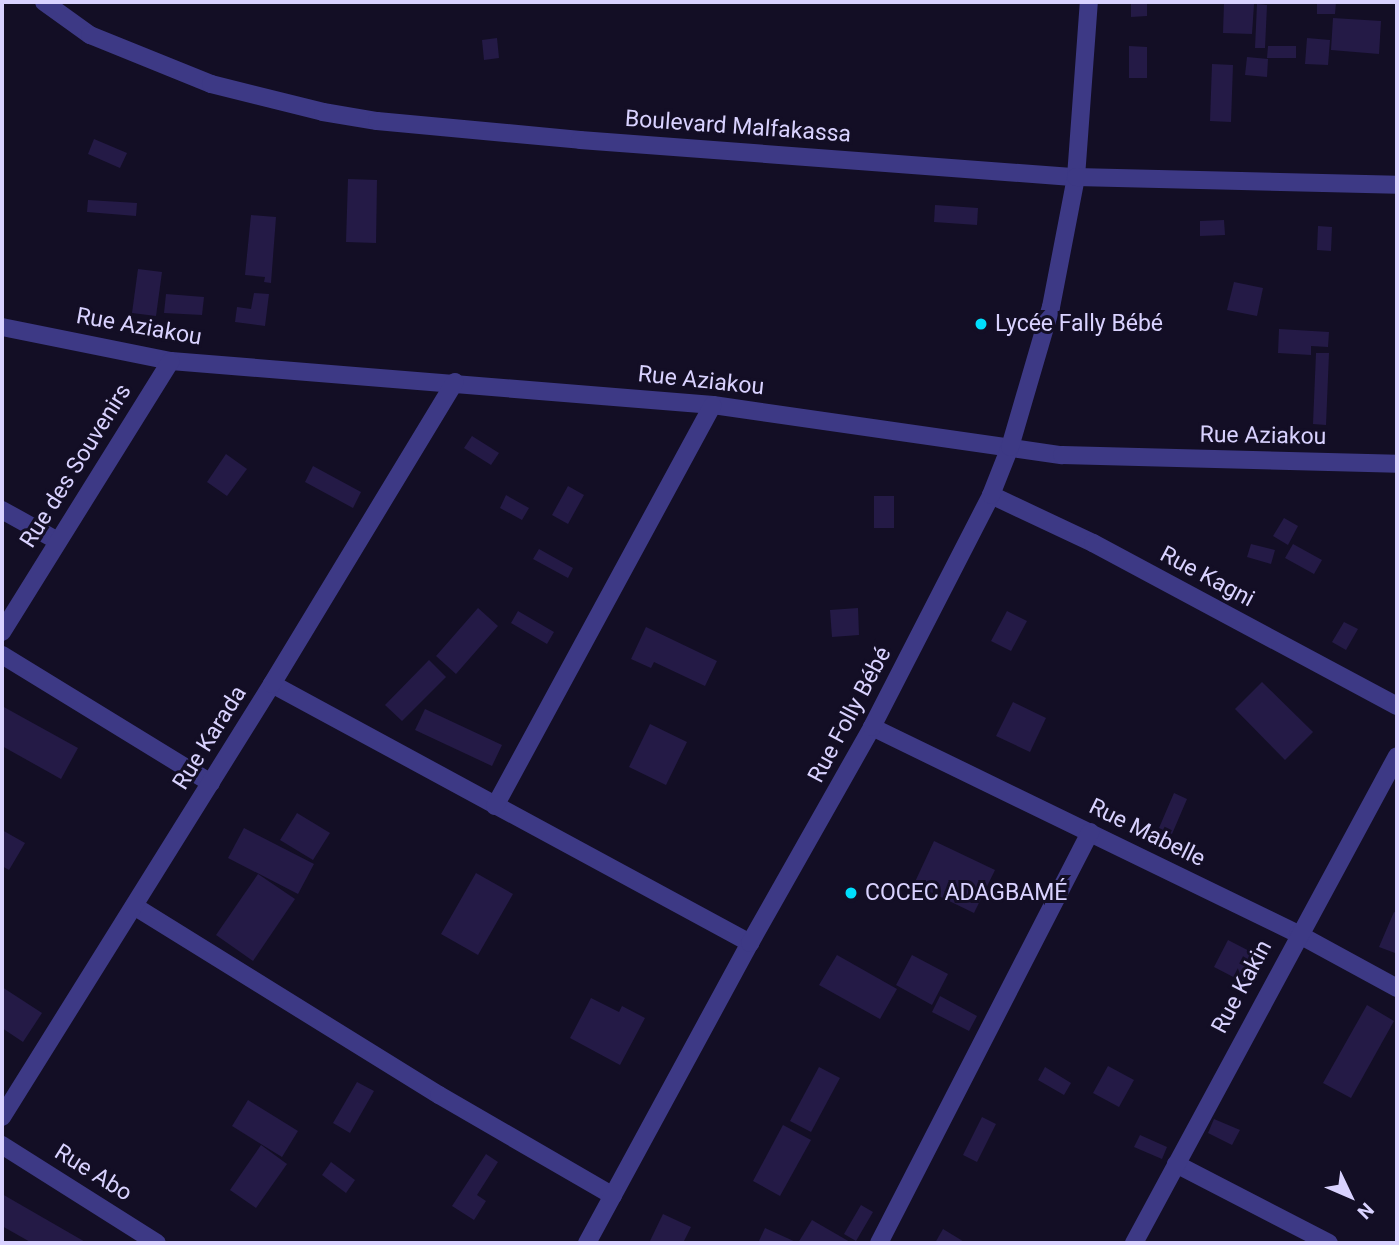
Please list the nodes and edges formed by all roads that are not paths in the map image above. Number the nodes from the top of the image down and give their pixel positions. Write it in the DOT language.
graph roads {
  1 [pos="44,2"];
  2 [pos="1089,2"];
  3 [pos="1076,177"];
  4 [pos="1397,186"];
  5 [pos="2,327"];
  6 [pos="170,361"];
  7 [pos="455,382"];
  8 [pos="713,405"];
  9 [pos="1010,447"];
  10 [pos="1397,464"];
  11 [pos="991,495"];
  12 [pos="2,510"];
  13 [pos="58,541"];
  14 [pos="2,632"];
  15 [pos="2,655"];
  16 [pos="272,684"];
  17 [pos="1397,706"];
  18 [pos="872,727"];
  19 [pos="1397,756"];
  20 [pos="211,783"];
  21 [pos="495,806"];
  22 [pos="1090,832"];
  23 [pos="134,906"];
  24 [pos="1298,934"];
  25 [pos="750,943"];
  26 [pos="1397,988"];
  27 [pos="2,1117"];
  28 [pos="2,1145"];
  29 [pos="1175,1164"];
  30 [pos="613,1196"];
  31 [pos="157,1243"];
  32 [pos="587,1243"];
  33 [pos="879,1243"];
  34 [pos="1134,1243"];
  35 [pos="1329,1243"];
  1 -- 3 [label="street, Boulevard Malfakassa"];
  2 -- 3 [label="street, Rue Folly Bébé"];
  3 -- 4 [label="street, Boulevard Malfakassa"];
  3 -- 9 [label="street, Rue Folly Bébé"];
  5 -- 6 [label="street, Rue Aziakou"];
  6 -- 7 [label="street, Rue Aziakou"];
  6 -- 13 [label="street, Rue des Souvenirs"];
  7 -- 8 [label="street, Rue Aziakou"];
  7 -- 16 [label="street, Rue Karada"];
  8 -- 9 [label="street, Rue Aziakou"];
  8 -- 21 [label="street"];
  9 -- 10 [label="street, Rue Aziakou"];
  9 -- 11 [label="street, Rue Folly Bébé"];
  11 -- 17 [label="street, Rue Kagni"];
  11 -- 18 [label="street, Rue Folly Bébé"];
  12 -- 13 [label="street"];
  13 -- 14 [label="street, Rue des Souvenirs"];
  15 -- 20 [label="street"];
  16 -- 20 [label="street, Rue Karada"];
  16 -- 21 [label="street"];
  18 -- 22 [label="street, Rue Mabelle"];
  18 -- 25 [label="street, Rue Folly Bébé"];
  19 -- 24 [label="street, Rue Kakin"];
  20 -- 23 [label="street, Rue Karada"];
  21 -- 25 [label="street"];
  22 -- 24 [label="street, Rue Mabelle"];
  22 -- 33 [label="street"];
  23 -- 27 [label="street, Rue Karada"];
  23 -- 30 [label="street"];
  24 -- 26 [label="street, Rue Mabelle"];
  24 -- 29 [label="street, Rue Kakin"];
  25 -- 30 [label="street, Rue Folly Bébé"];
  28 -- 31 [label="street, Rue Abo"];
  29 -- 34 [label="street, Rue Kakin"];
  29 -- 35 [label="street"];
  30 -- 32 [label="street, Rue Folly Bébé"];
}
